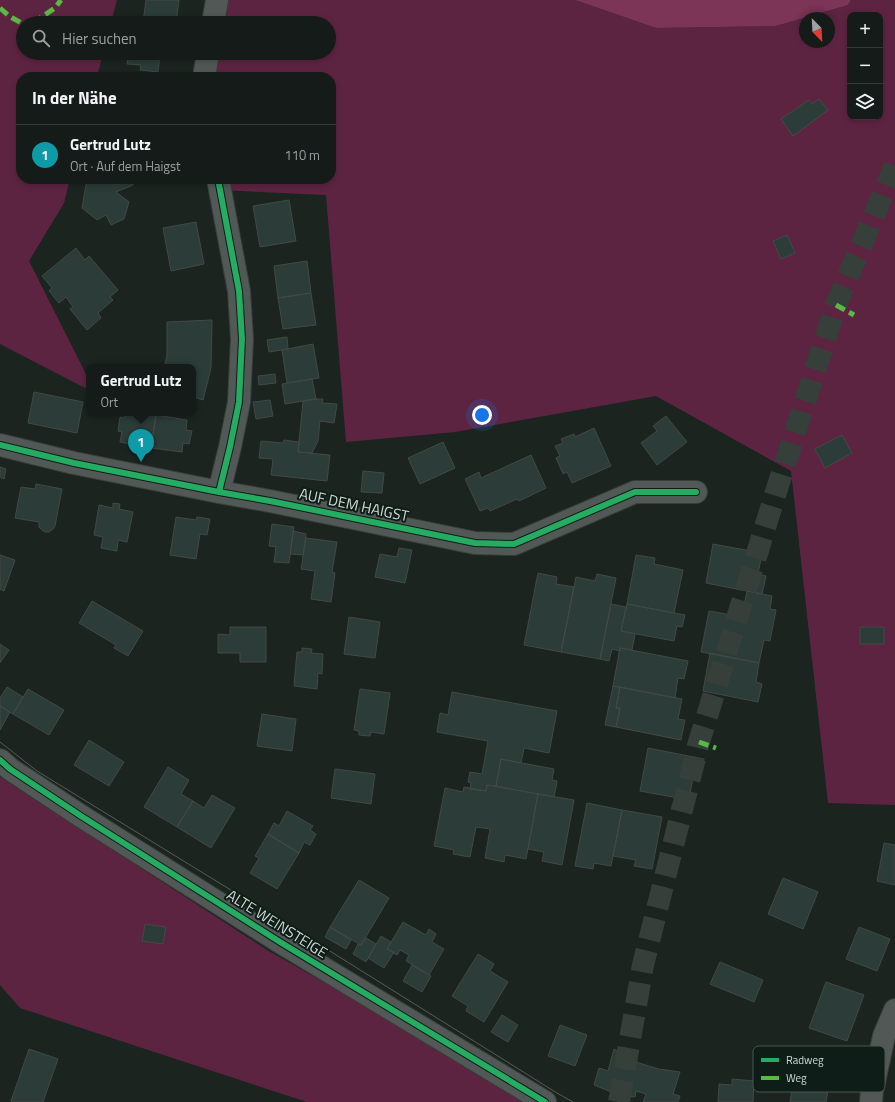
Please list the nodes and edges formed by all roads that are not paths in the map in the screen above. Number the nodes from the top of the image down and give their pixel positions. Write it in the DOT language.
graph roads {
  1 [pos="217,0"];
  2 [pos="214,16"];
  3 [pos="207,60"];
  4 [pos="205,72"];
  5 [pos="219,184"];
  6 [pos="0,446"];
  7 [pos="219,492"];
  8 [pos="696,492"];
  9 [pos="0,760"];
  10 [pos="895,1010"];
  11 [pos="882,1046"];
  12 [pos="872,1092"];
  13 [pos="545,1102"];
  14 [pos="871,1102"];
  1 -- 2 [label="street"];
  3 -- 4 [label="street"];
  5 -- 7 [label="street"];
  6 -- 7 [label="street, AUF DEM HAIGST"];
  7 -- 8 [label="street, AUF DEM HAIGST"];
  9 -- 13 [label="street, ALTE WEINSTEIGE"];
  10 -- 11 [label="street"];
  12 -- 14 [label="street"];
}
